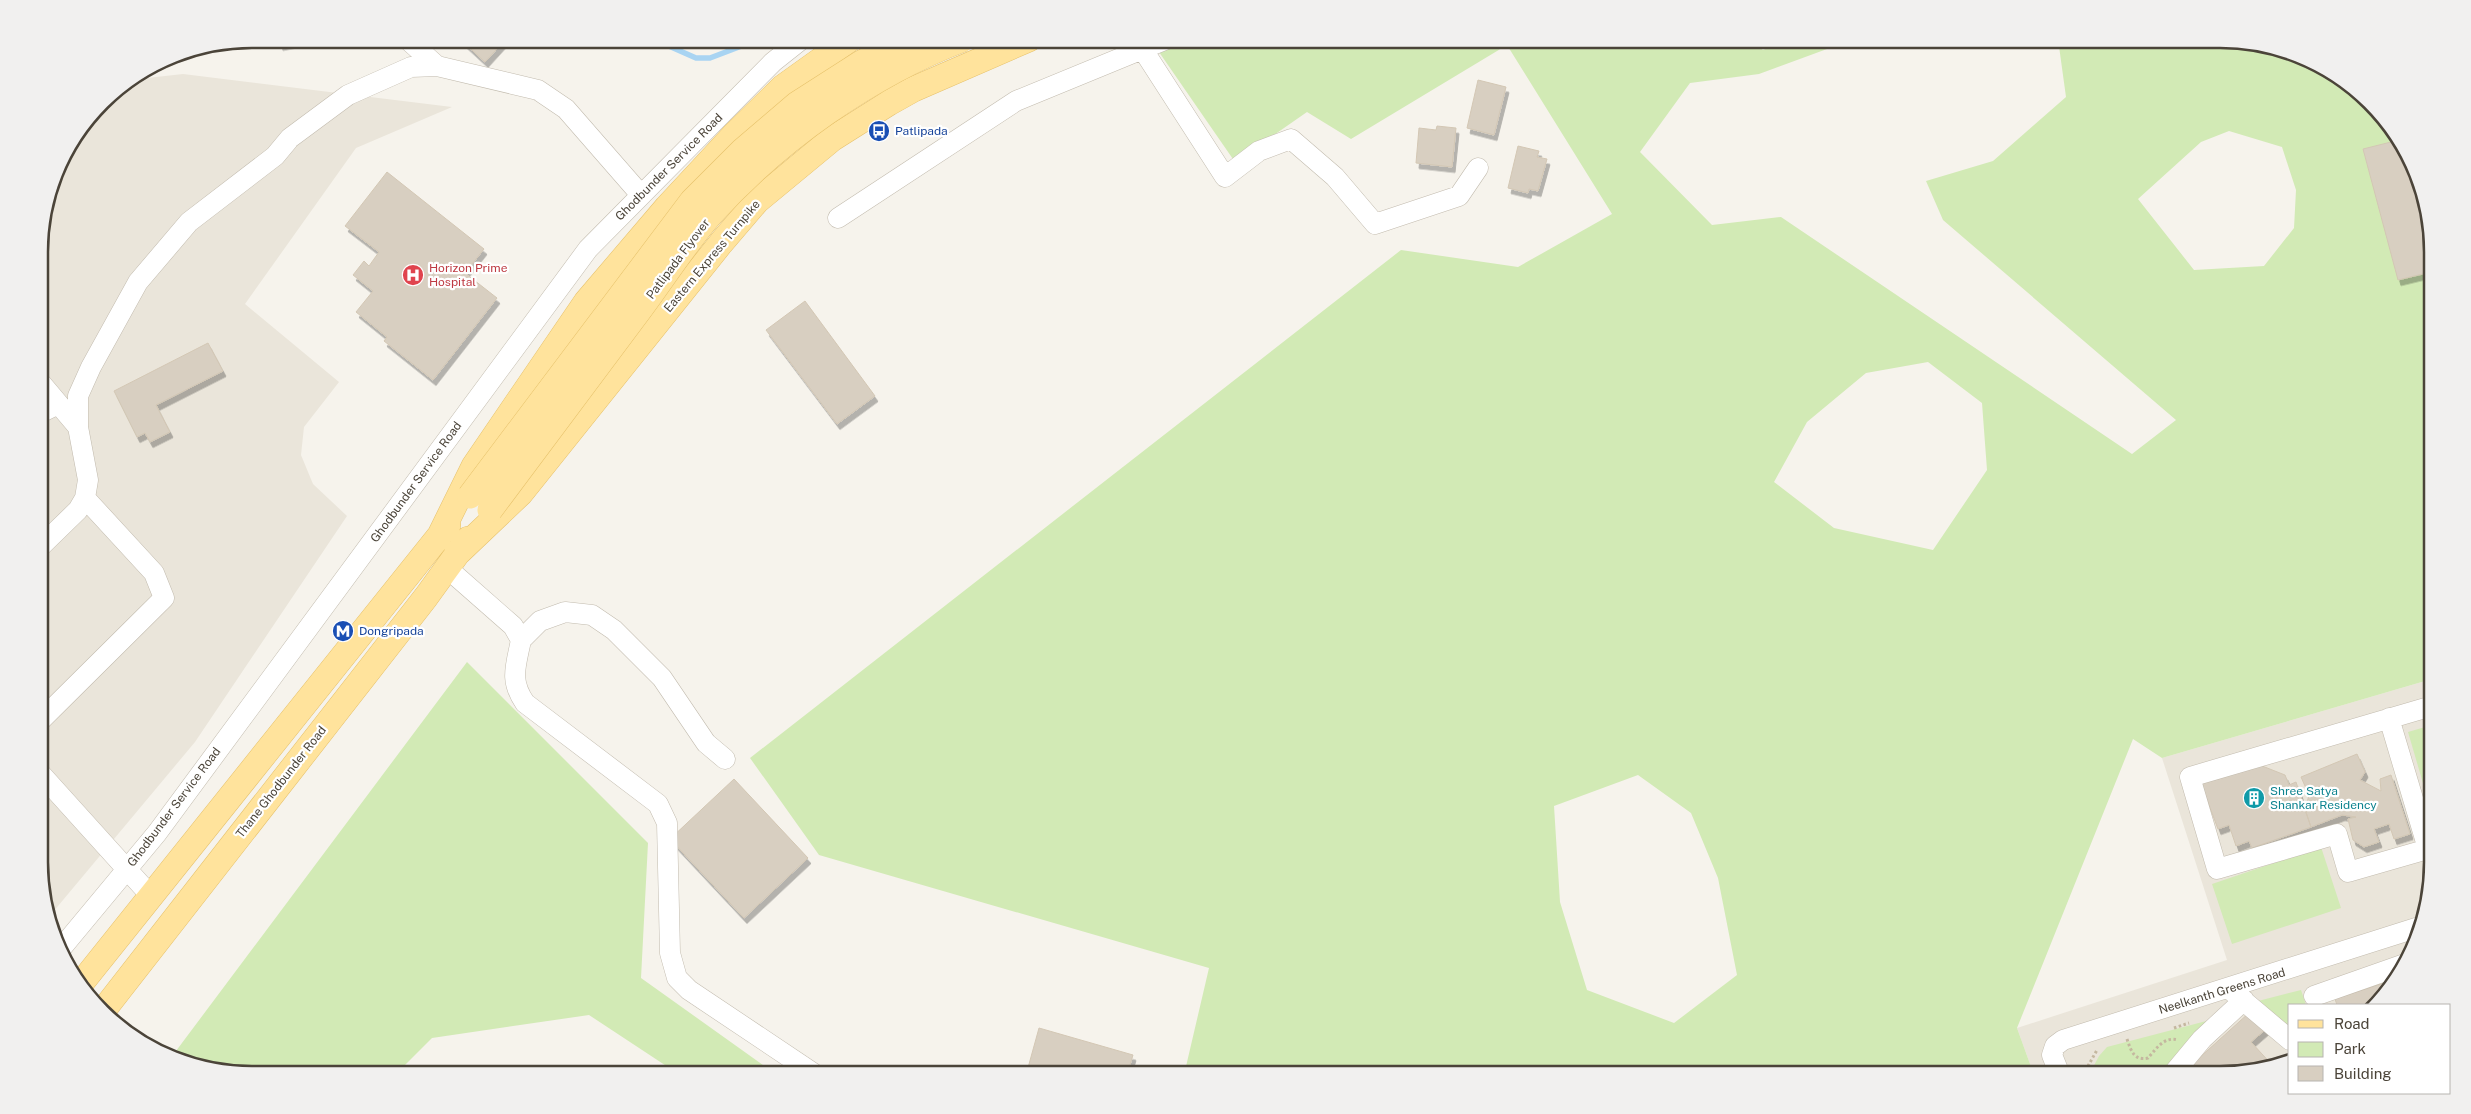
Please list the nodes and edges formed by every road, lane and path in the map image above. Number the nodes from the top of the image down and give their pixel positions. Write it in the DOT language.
graph roads {
  1 [pos="417,48"];
  2 [pos="791,48"];
  3 [pos="828,48"];
  4 [pos="839,48"];
  5 [pos="877,48"];
  6 [pos="889,48"];
  7 [pos="939,48"];
  8 [pos="1008,48"];
  9 [pos="1131,48"];
  10 [pos="1143,48"];
  11 [pos="437,66"];
  12 [pos="914,89"];
  13 [pos="889,102"];
  14 [pos="1478,168"];
  15 [pos="640,195"];
  16 [pos="838,218"];
  17 [pos="48,392"];
  18 [pos="58,404"];
  19 [pos="48,409"];
  20 [pos="78,427"];
  21 [pos="85,498"];
  22 [pos="438,538"];
  23 [pos="48,539"];
  24 [pos="453,560"];
  25 [pos="521,640"];
  26 [pos="2424,708"];
  27 [pos="48,713"];
  28 [pos="2389,718"];
  29 [pos="725,759"];
  30 [pos="48,782"];
  31 [pos="2424,836"];
  32 [pos="2424,850"];
  33 [pos="126,870"];
  34 [pos="151,896"];
  35 [pos="2413,929"];
  36 [pos="65,944"];
  37 [pos="2302,966"];
  38 [pos="2394,969"];
  39 [pos="84,979"];
  40 [pos="2236,995"];
  41 [pos="2315,1001"];
  42 [pos="106,1006"];
  43 [pos="2194,1022"];
  44 [pos="2165,1030"];
  45 [pos="2124,1031"];
  46 [pos="2136,1037"];
  47 [pos="2288,1038"];
  48 [pos="2117,1042"];
  49 [pos="2098,1047"];
  50 [pos="803,1066"];
  51 [pos="2056,1066"];
  52 [pos="2088,1066"];
  53 [pos="2173,1066"];
  54 [pos="2179,1066"];
  1 -- 11 [label="street"];
  2 -- 15 [label="street, Ghodbunder Service Road"];
  3 -- 22 [label="main road"];
  4 -- 13 [label="main road"];
  5 -- 12 [label="main road"];
  6 -- 22 [label="main road, Patlipada Flyover, bridge"];
  7 -- 24 [label="main road, Patlipada Flyover, bridge"];
  8 -- 12 [label="main road, Eastern Express Turnpike"];
  9 -- 16 [label="street"];
  10 -- 14 [label="street"];
  11 -- 15 [label="street"];
  11 -- 20 [label="street"];
  12 -- 13 [label="main road, Eastern Express Turnpike"];
  13 -- 24 [label="main road, Eastern Express Turnpike"];
  15 -- 33 [label="street, Ghodbunder Service Road"];
  17 -- 18 [label="street"];
  18 -- 19 [label="street"];
  18 -- 20 [label="street"];
  20 -- 21 [label="street"];
  21 -- 23 [label="street"];
  21 -- 27 [label="street"];
  22 -- 34 [label="main road"];
  24 -- 25 [label="street"];
  24 -- 42 [label="main road, Thane Ghodbunder Road"];
  25 -- 29 [label="street"];
  25 -- 50 [label="street"];
  26 -- 28 [label="street"];
  28 -- 31 [label="street"];
  28 -- 32 [label="street"];
  30 -- 33 [label="street"];
  33 -- 34 [label="street"];
  33 -- 36 [label="street, Ghodbunder Service Road"];
  34 -- 39 [label="main road"];
  35 -- 37 [label="street, Neelkanth Greens Road"];
  37 -- 40 [label="street, Neelkanth Greens Road"];
  37 -- 41 [label="street"];
  38 -- 41 [label="street"];
  40 -- 45 [label="street, Neelkanth Greens Road"];
  40 -- 47 [label="street"];
  40 -- 54 [label="street"];
  43 -- 44 [label="path"];
  45 -- 46 [label="path"];
  45 -- 48 [label="path"];
  45 -- 51 [label="street, Neelkanth Greens Road"];
  45 -- 53 [label="path"];
  49 -- 52 [label="path"];
}
